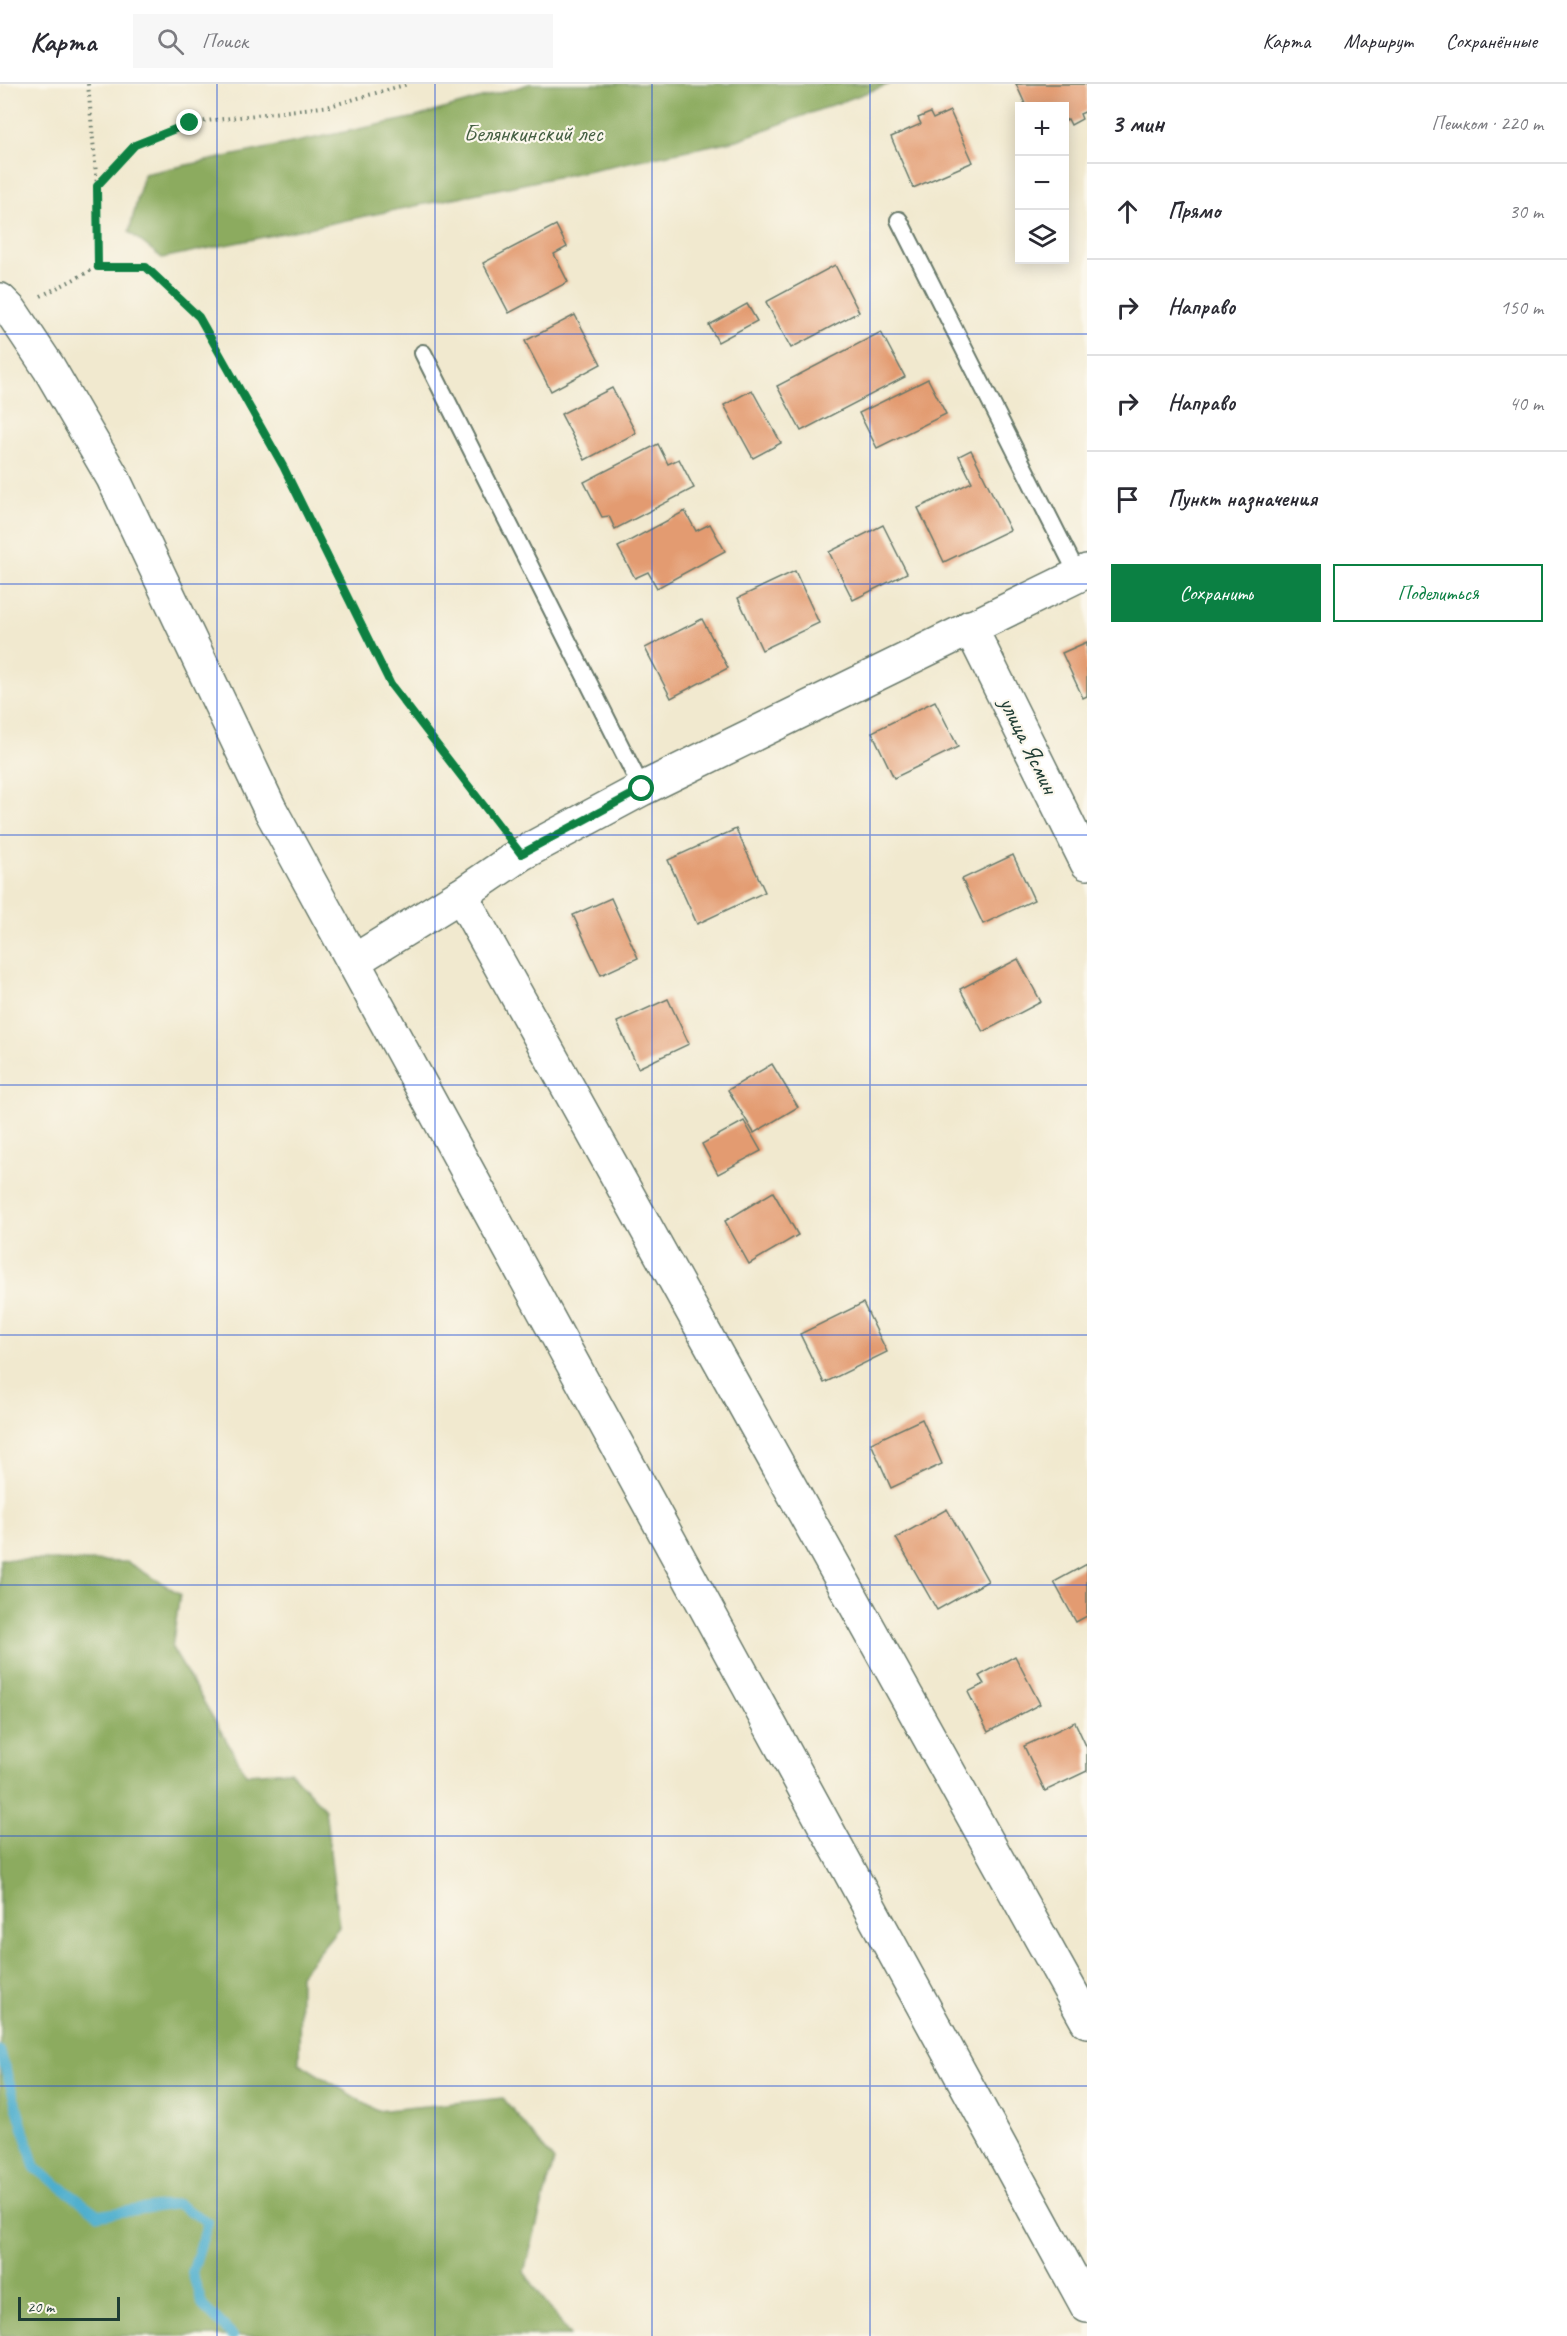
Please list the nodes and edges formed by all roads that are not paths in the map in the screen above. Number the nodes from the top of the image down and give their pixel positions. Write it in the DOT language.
graph roads {
  1 [pos="899,220"];
  2 [pos="5,305"];
  3 [pos="423,353"];
  4 [pos="1083,573"];
  5 [pos="970,627"];
  6 [pos="642,789"];
  7 [pos="1087,863"];
  8 [pos="461,894"];
  9 [pos="354,961"];
  10 [pos="1087,2020"];
  11 [pos="1087,2306"];
  1 -- 4 [label="lane"];
  2 -- 9 [label="street"];
  3 -- 6 [label="lane"];
  4 -- 5 [label="street"];
  5 -- 6 [label="street"];
  5 -- 7 [label="street, улица Ясмин"];
  6 -- 8 [label="street"];
  8 -- 9 [label="street"];
  8 -- 10 [label="street"];
  9 -- 11 [label="street"];
}
